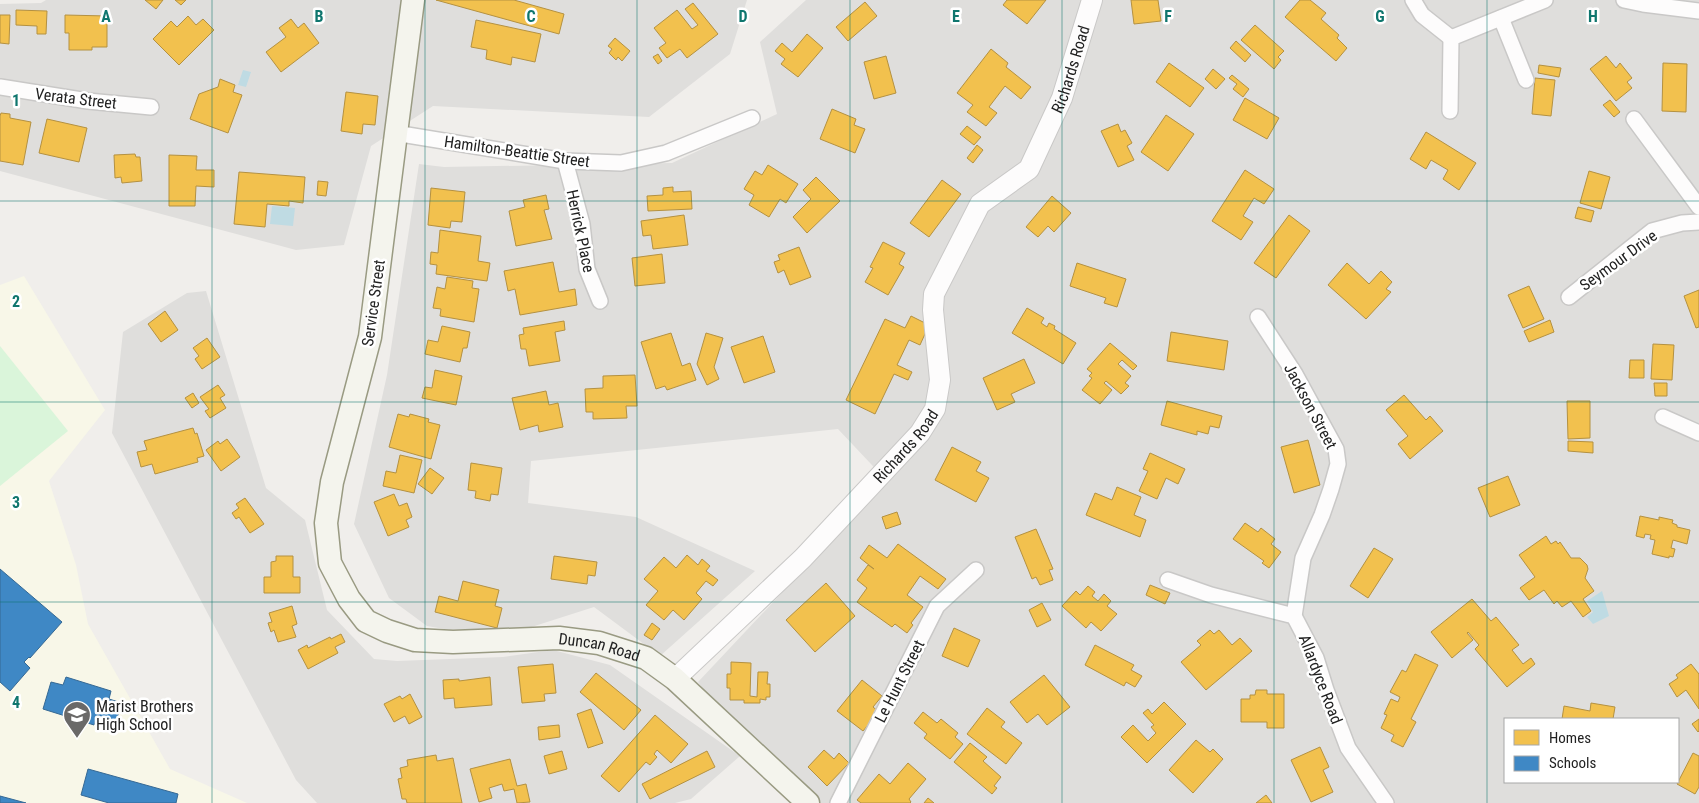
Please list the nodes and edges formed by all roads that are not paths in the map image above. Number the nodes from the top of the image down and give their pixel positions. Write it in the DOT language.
graph roads {
  1 [pos="413,0"];
  2 [pos="1092,0"];
  3 [pos="1413,0"];
  4 [pos="1545,0"];
  5 [pos="1624,0"];
  6 [pos="1699,11"];
  7 [pos="1500,18"];
  8 [pos="1451,38"];
  9 [pos="1526,80"];
  10 [pos="0,87"];
  11 [pos="151,107"];
  12 [pos="1450,111"];
  13 [pos="752,118"];
  14 [pos="1634,119"];
  15 [pos="395,133"];
  16 [pos="565,161"];
  17 [pos="1699,206"];
  18 [pos="1699,222"];
  19 [pos="1569,297"];
  20 [pos="600,301"];
  21 [pos="1258,318"];
  22 [pos="1663,417"];
  23 [pos="1699,433"];
  24 [pos="976,570"];
  25 [pos="1168,580"];
  26 [pos="349,599"];
  27 [pos="1294,616"];
  28 [pos="675,679"];
  29 [pos="808,803"];
  30 [pos="838,803"];
  31 [pos="1386,803"];
  1 -- 15 [label="main road, Service Street"];
  2 -- 28 [label="street, Richards Road"];
  3 -- 8 [label="street"];
  4 -- 7 [label="street"];
  5 -- 6 [label="street"];
  7 -- 8 [label="street"];
  7 -- 9 [label="street"];
  8 -- 12 [label="street"];
  10 -- 11 [label="street, Verata Street"];
  13 -- 16 [label="street, Hamilton-Beattie Street"];
  14 -- 17 [label="street"];
  15 -- 16 [label="street, Hamilton-Beattie Street"];
  15 -- 26 [label="main road, Service Street"];
  16 -- 20 [label="street, Herrick Place"];
  18 -- 19 [label="street, Seymour Drive"];
  21 -- 27 [label="street, Jackson Street"];
  22 -- 23 [label="street"];
  24 -- 30 [label="street, Le Hunt Street"];
  25 -- 27 [label="street, Allardyce Road"];
  26 -- 28 [label="main road, Duncan Road"];
  27 -- 31 [label="street, Allardyce Road"];
  28 -- 29 [label="main road, Duncan Road"];
}
